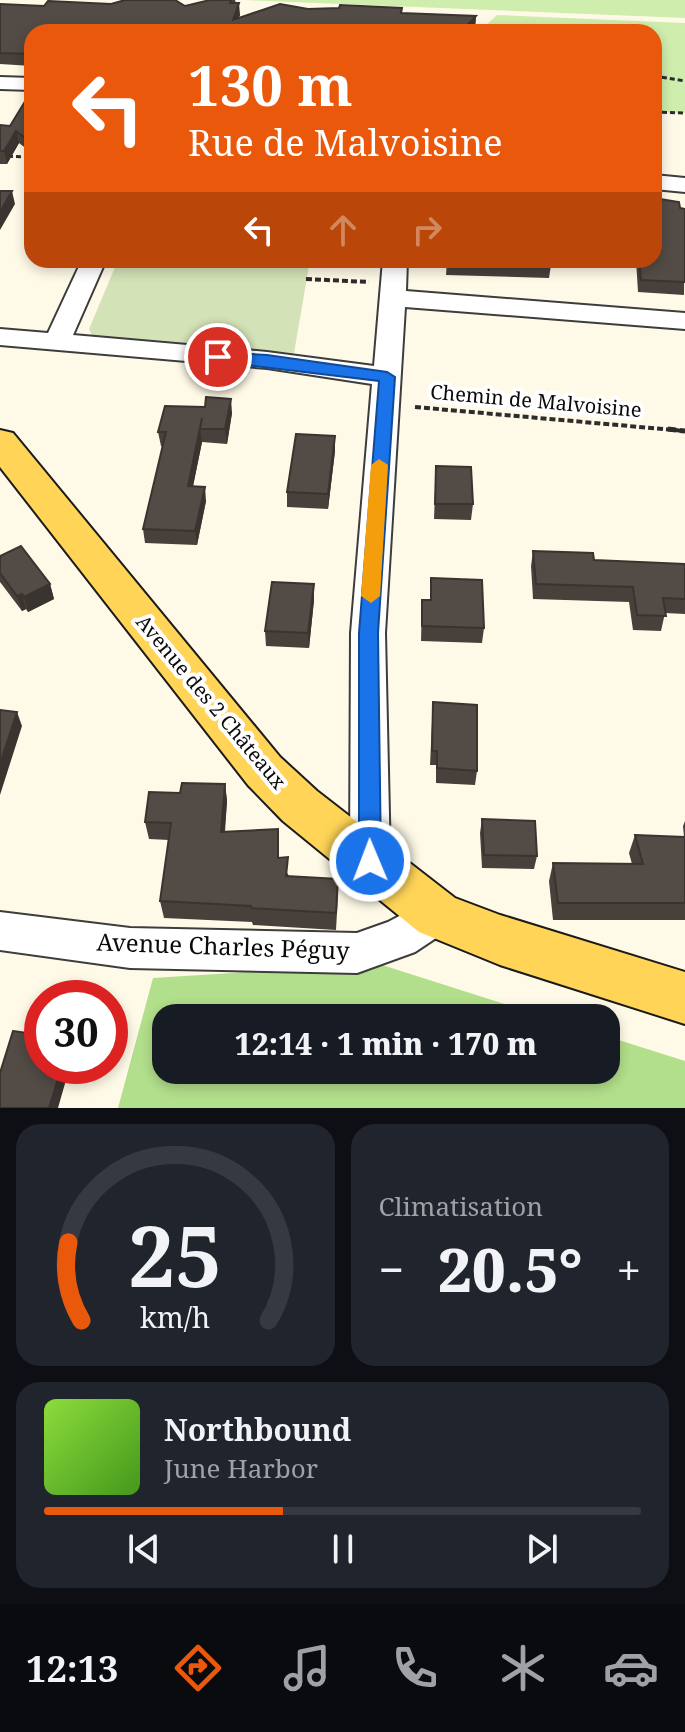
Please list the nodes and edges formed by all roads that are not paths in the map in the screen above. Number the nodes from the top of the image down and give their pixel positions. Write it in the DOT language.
graph roads {
  1 [pos="0,83"];
  2 [pos="24,84"];
  3 [pos="662,183"];
  4 [pos="685,185"];
  5 [pos="90,268"];
  6 [pos="394,280"];
  7 [pos="685,321"];
  8 [pos="0,337"];
  9 [pos="57,342"];
  10 [pos="385,391"];
  11 [pos="0,442"];
  12 [pos="370,861"];
  13 [pos="437,915"];
  14 [pos="0,931"];
  15 [pos="685,998"];
  1 -- 2 [label="street"];
  3 -- 4 [label="street"];
  5 -- 9 [label="street"];
  6 -- 7 [label="street"];
  6 -- 10 [label="street"];
  8 -- 9 [label="street"];
  9 -- 10 [label="street"];
  10 -- 12 [label="street"];
  11 -- 12 [label="main road, Avenue des 2 Châteaux"];
  12 -- 13 [label="main road, Avenue des 2 Châteaux"];
  13 -- 14 [label="street, Avenue Charles Péguy"];
  13 -- 15 [label="main road, Avenue des 2 Châteaux"];
}
